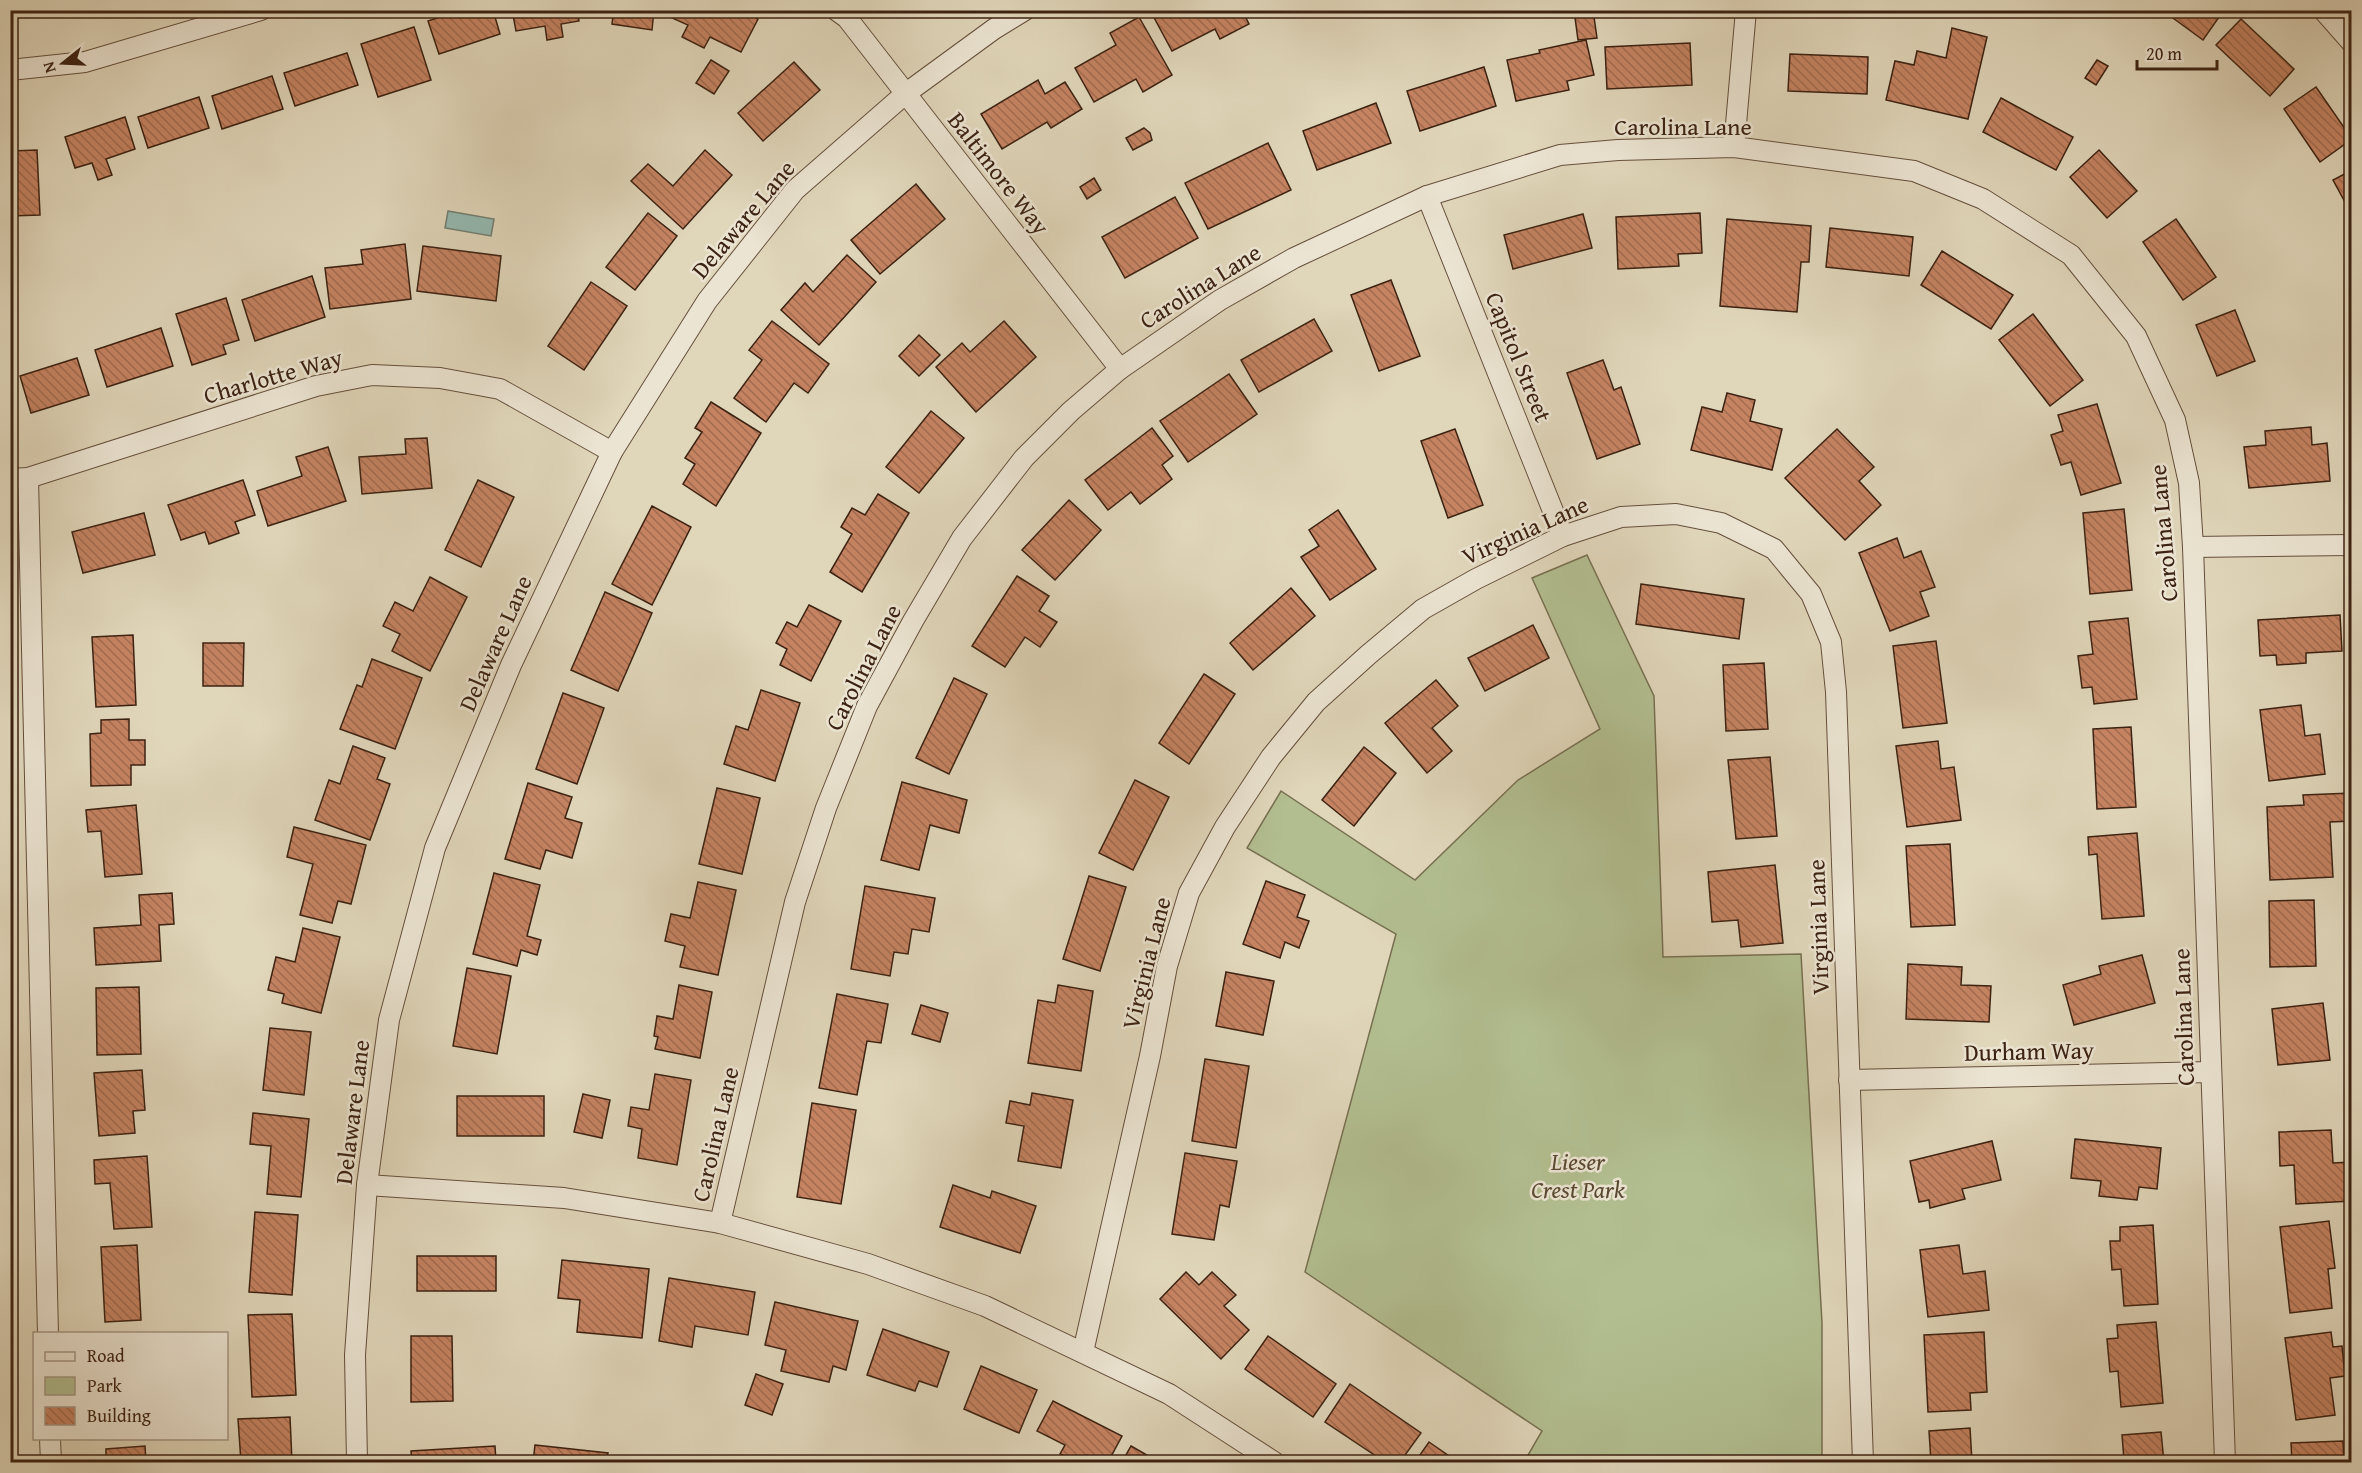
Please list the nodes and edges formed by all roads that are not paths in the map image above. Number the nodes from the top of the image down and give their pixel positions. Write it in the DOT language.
graph roads {
  1 [pos="261,10"];
  2 [pos="836,10"];
  3 [pos="1025,10"];
  4 [pos="1746,10"];
  5 [pos="2323,10"];
  6 [pos="2352,43"];
  7 [pos="10,70"];
  8 [pos="905,94"];
  9 [pos="1734,147"];
  10 [pos="1427,196"];
  11 [pos="1120,369"];
  12 [pos="612,452"];
  13 [pos="19,478"];
  14 [pos="1563,536"];
  15 [pos="2352,545"];
  16 [pos="2193,547"];
  17 [pos="2211,1072"];
  18 [pos="1849,1080"];
  19 [pos="367,1185"];
  20 [pos="720,1223"];
  21 [pos="48,1332"];
  22 [pos="1083,1352"];
  23 [pos="50,1440"];
  24 [pos="51,1462"];
  25 [pos="357,1462"];
  26 [pos="1274,1462"];
  27 [pos="1863,1462"];
  28 [pos="2226,1462"];
  1 -- 7 [label="street"];
  2 -- 8 [label="street, Baltimore Way"];
  3 -- 8 [label="street, Delaware Lane"];
  4 -- 9 [label="street"];
  5 -- 6 [label="street"];
  8 -- 11 [label="street, Baltimore Way"];
  8 -- 12 [label="street, Delaware Lane"];
  9 -- 10 [label="street, Carolina Lane"];
  9 -- 16 [label="street, Carolina Lane"];
  10 -- 11 [label="street, Carolina Lane"];
  10 -- 14 [label="street, Capitol Street"];
  11 -- 20 [label="street, Carolina Lane"];
  12 -- 13 [label="street, Charlotte Way"];
  12 -- 19 [label="street, Delaware Lane"];
  13 -- 21 [label="street"];
  14 -- 18 [label="street, Virginia Lane"];
  14 -- 22 [label="street, Virginia Lane"];
  15 -- 16 [label="street"];
  16 -- 17 [label="street, Carolina Lane"];
  17 -- 18 [label="street, Durham Way"];
  17 -- 28 [label="street, Carolina Lane"];
  18 -- 27 [label="street, Virginia Lane"];
  19 -- 20 [label="street"];
  19 -- 25 [label="street, Delaware Lane"];
  20 -- 22 [label="street"];
  22 -- 26 [label="street"];
  23 -- 24 [label="street"];
}
